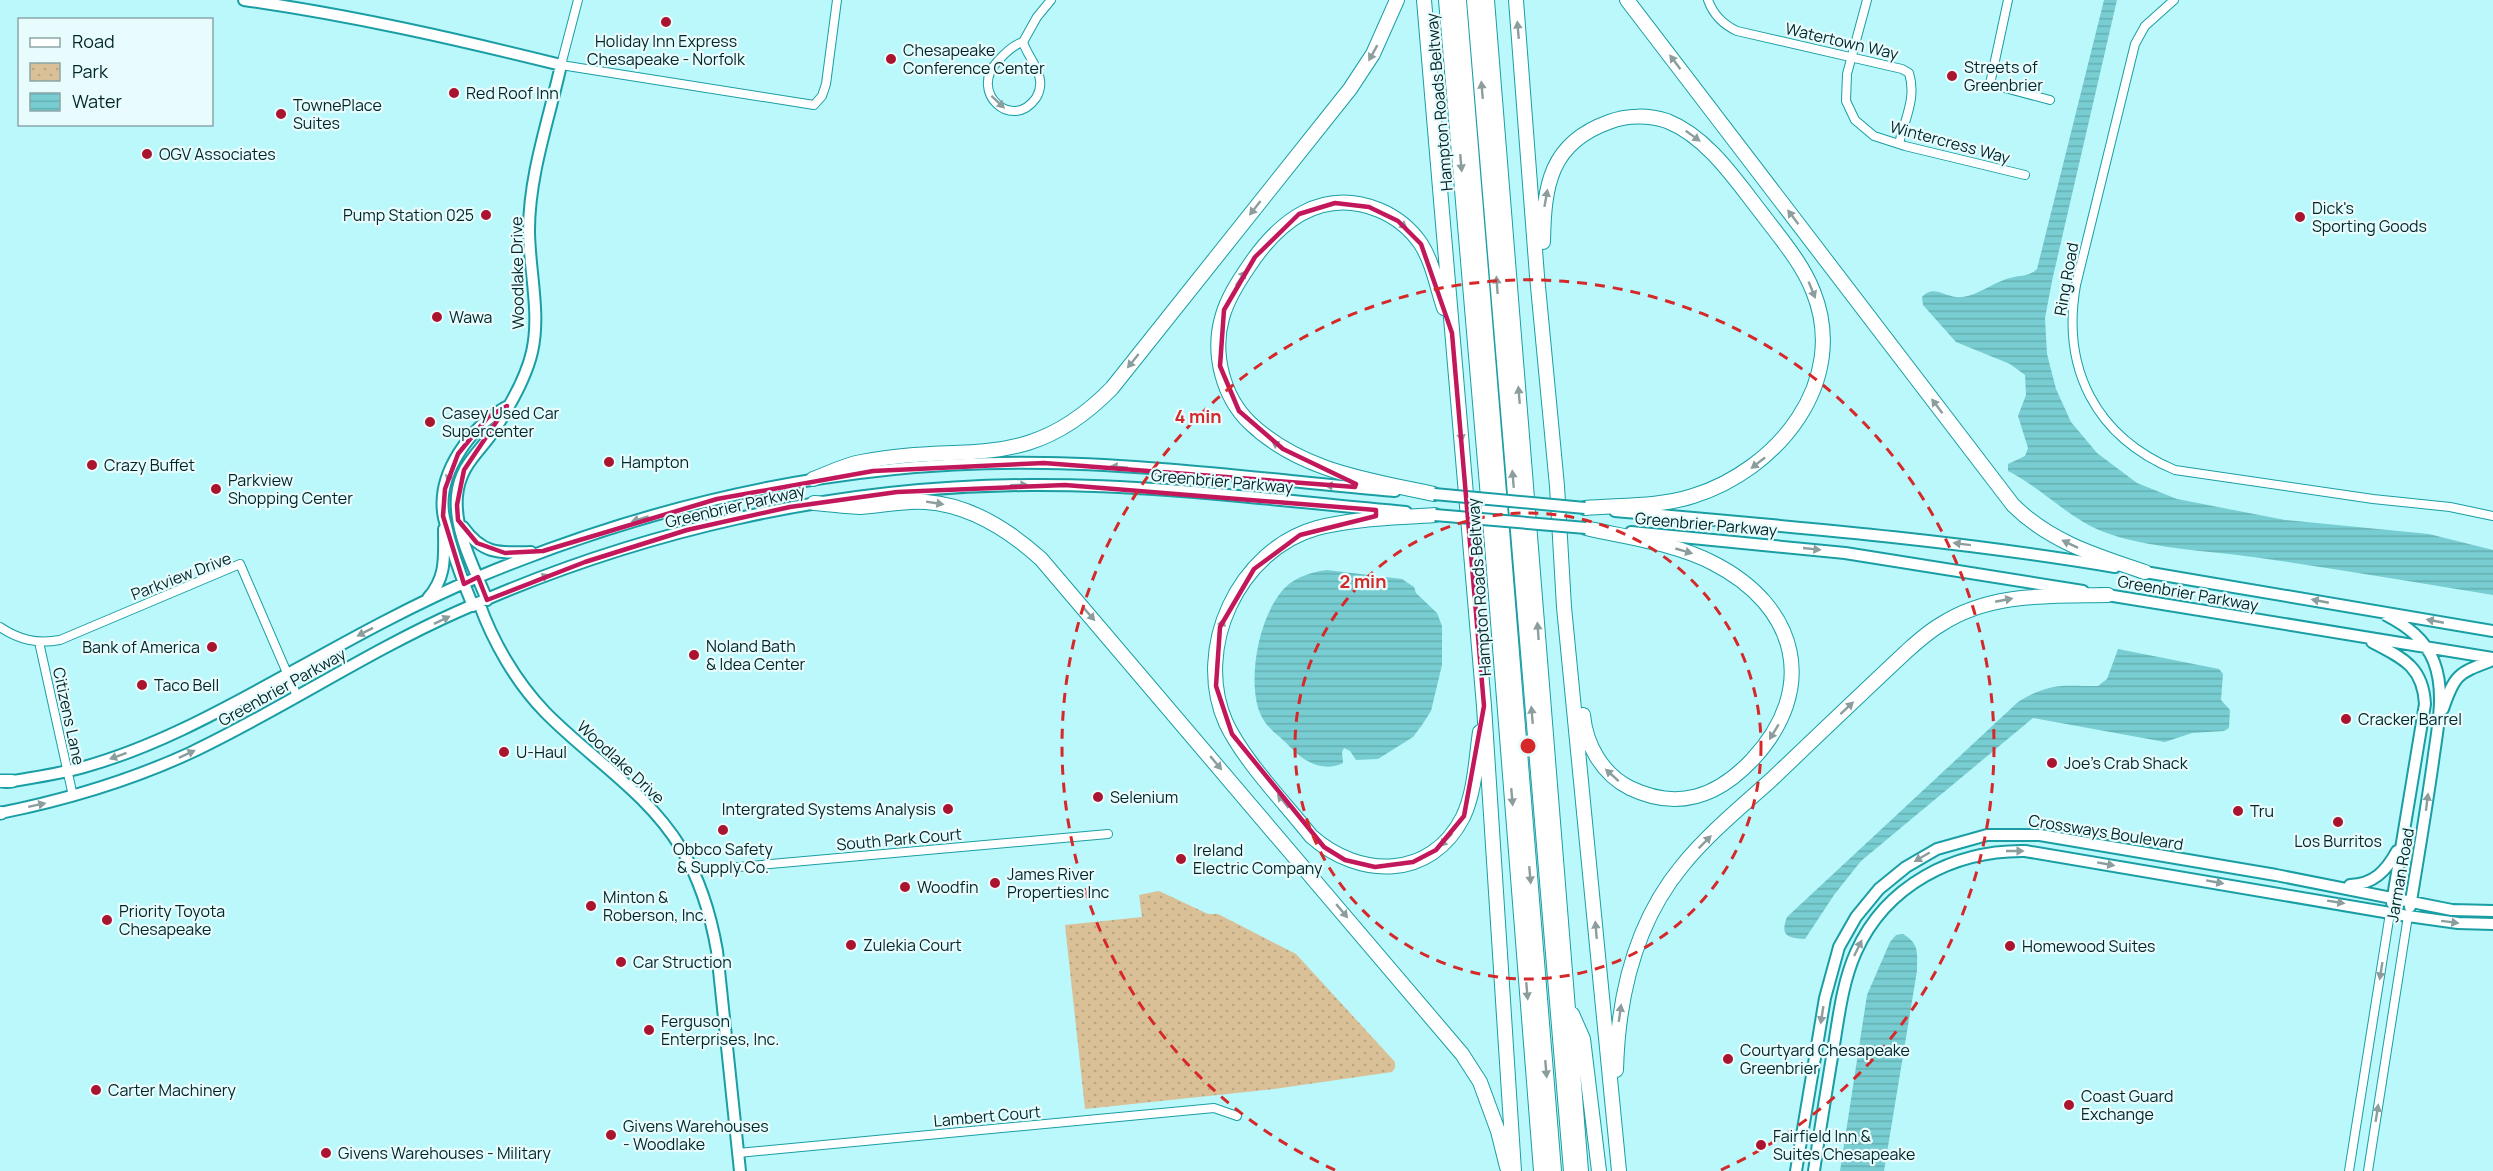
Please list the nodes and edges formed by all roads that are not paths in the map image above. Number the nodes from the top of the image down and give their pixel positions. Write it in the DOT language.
graph roads {
  1 [pos="244,0"];
  2 [pos="578,0"];
  3 [pos="837,0"];
  4 [pos="1397,0"];
  5 [pos="1424,0"];
  6 [pos="1446,0"];
  7 [pos="1459,0"];
  8 [pos="1474,0"];
  9 [pos="1487,0"];
  10 [pos="1516,0"];
  11 [pos="1627,0"];
  12 [pos="1868,0"];
  13 [pos="2008,0"];
  14 [pos="2174,0"];
  15 [pos="1048,1"];
  16 [pos="1708,1"];
  17 [pos="1023,42"];
  18 [pos="1852,57"];
  19 [pos="561,65"];
  20 [pos="2050,100"];
  21 [pos="1899,144"];
  22 [pos="2025,175"];
  23 [pos="1541,319"];
  24 [pos="1452,333"];
  25 [pos="507,406"];
  26 [pos="813,479"];
  27 [pos="1434,494"];
  28 [pos="814,503"];
  29 [pos="1585,508"];
  30 [pos="1435,515"];
  31 [pos="443,516"];
  32 [pos="2493,516"];
  33 [pos="458,520"];
  34 [pos="1586,528"];
  35 [pos="543,551"];
  36 [pos="2145,572"];
  37 [pos="478,577"];
  38 [pos="464,584"];
  39 [pos="2108,595"];
  40 [pos="425,602"];
  41 [pos="480,603"];
  42 [pos="1564,607"];
  43 [pos="2378,611"];
  44 [pos="0,627"];
  45 [pos="2493,631"];
  46 [pos="2364,637"];
  47 [pos="39,642"];
  48 [pos="2427,648"];
  49 [pos="2493,659"];
  50 [pos="287,674"];
  51 [pos="297,696"];
  52 [pos="1484,706"];
  53 [pos="2437,729"];
  54 [pos="68,771"];
  55 [pos="4,782"];
  56 [pos="73,796"];
  57 [pos="0,813"];
  58 [pos="1108,834"];
  59 [pos="2402,843"];
  60 [pos="693,872"];
  61 [pos="2333,886"];
  62 [pos="2392,898"];
  63 [pos="2411,901"];
  64 [pos="2493,911"];
  65 [pos="2390,913"];
  66 [pos="2408,916"];
  67 [pos="2493,924"];
  68 [pos="1568,1005"];
  69 [pos="1237,1116"];
  70 [pos="1614,1135"];
  71 [pos="738,1153"];
  72 [pos="740,1171"];
  73 [pos="1508,1171"];
  74 [pos="1514,1171"];
  75 [pos="1541,1171"];
  76 [pos="1554,1171"];
  77 [pos="1571,1171"];
  78 [pos="1581,1171"];
  79 [pos="1599,1171"];
  80 [pos="1618,1171"];
  81 [pos="1796,1171"];
  82 [pos="1814,1171"];
  83 [pos="2349,1171"];
  84 [pos="2368,1171"];
  1 -- 19 [label="main road"];
  2 -- 19 [label="street"];
  3 -- 19 [label="street"];
  4 -- 26 [label="highway, one-way"];
  5 -- 24 [label="highway"];
  6 -- 75 [label="highway, Hampton Roads Beltway, one-way"];
  7 -- 76 [label="highway, one-way"];
  77 -- 8 [label="highway, one-way"];
  68 -- 9 [label="highway, one-way"];
  23 -- 10 [label="highway, one-way"];
  36 -- 11 [label="highway, one-way"];
  12 -- 18 [label="street, Wintercress Way"];
  13 -- 20 [label="street"];
  14 -- 32 [label="street, Ring Road"];
  15 -- 17 [label="street"];
  16 -- 18 [label="street, Watertown Way"];
  17 -- 17 [label="street, one-way"];
  18 -- 21 [label="street, Wintercress Way"];
  18 -- 21 [label="street, Watertown Way"];
  19 -- 25 [label="main road, Woodlake Drive"];
  21 -- 22 [label="street, Wintercress Way"];
  23 -- 29 [label="highway, one-way"];
  23 -- 42 [label="highway"];
  27 -- 24 [label="highway, one-way"];
  24 -- 52 [label="highway, one-way"];
  25 -- 31 [label="main road, Woodlake Drive, one-way"];
  25 -- 33 [label="main road, Woodlake Drive"];
  27 -- 26 [label="main road, Greenbrier Parkway, one-way"];
  26 -- 35 [label="main road, Greenbrier Parkway, one-way"];
  27 -- 29 [label="main road, Greenbrier Parkway, bridge"];
  28 -- 30 [label="main road, Greenbrier Parkway, one-way"];
  41 -- 28 [label="main road, Greenbrier Parkway, one-way"];
  28 -- 73 [label="highway, one-way"];
  36 -- 29 [label="main road, Greenbrier Parkway, one-way"];
  30 -- 34 [label="main road, Greenbrier Parkway, bridge"];
  52 -- 30 [label="highway, one-way"];
  31 -- 38 [label="main road, Woodlake Drive"];
  31 -- 40 [label="main road"];
  33 -- 35 [label="main road"];
  33 -- 37 [label="main road, Woodlake Drive"];
  34 -- 39 [label="main road, Greenbrier Parkway, one-way"];
  34 -- 42 [label="highway, one-way"];
  35 -- 37 [label="main road, Greenbrier Parkway"];
  43 -- 36 [label="main road, Greenbrier Parkway, one-way"];
  37 -- 38 [label="main road, Greenbrier Parkway"];
  37 -- 41 [label="main road, Woodlake Drive"];
  38 -- 40 [label="main road, Greenbrier Parkway"];
  38 -- 41 [label="main road, Woodlake Drive"];
  39 -- 46 [label="main road, Greenbrier Parkway"];
  70 -- 39 [label="highway, one-way"];
  40 -- 50 [label="main road, Greenbrier Parkway, one-way"];
  51 -- 41 [label="main road, Greenbrier Parkway, one-way"];
  41 -- 60 [label="main road, Woodlake Drive"];
  70 -- 42 [label="highway, one-way"];
  45 -- 43 [label="main road, Greenbrier Parkway, one-way"];
  43 -- 48 [label="main road, Jarman Road"];
  44 -- 47 [label="street, Parkview Drive"];
  46 -- 48 [label="main road, Greenbrier Parkway"];
  46 -- 59 [label="main road, Jarman Road"];
  47 -- 50 [label="street, Parkview Drive"];
  47 -- 54 [label="street, Citizens Lane"];
  48 -- 49 [label="main road, Greenbrier Parkway"];
  48 -- 53 [label="main road, Jarman Road"];
  49 -- 53 [label="main road"];
  50 -- 51 [label="street, Parkview Drive"];
  50 -- 54 [label="main road, Greenbrier Parkway, one-way"];
  56 -- 51 [label="main road, Greenbrier Parkway, one-way"];
  52 -- 74 [label="highway"];
  63 -- 53 [label="main road, Jarman Road, one-way"];
  54 -- 55 [label="main road, Greenbrier Parkway"];
  54 -- 56 [label="street, Citizens Lane"];
  57 -- 56 [label="main road, Greenbrier Parkway, one-way"];
  58 -- 60 [label="street, South Park Court"];
  59 -- 61 [label="main road"];
  59 -- 62 [label="main road, Jarman Road"];
  60 -- 71 [label="main road, Woodlake Drive"];
  61 -- 62 [label="main road, Crossways Boulevard"];
  61 -- 81 [label="main road, Crossways Boulevard, one-way"];
  62 -- 63 [label="main road, Crossways Boulevard"];
  62 -- 65 [label="main road, Jarman Road"];
  63 -- 64 [label="main road, Crossways Boulevard"];
  63 -- 66 [label="main road, Jarman Road"];
  65 -- 66 [label="main road, Crossways Boulevard"];
  82 -- 65 [label="main road, Crossways Boulevard, one-way"];
  65 -- 83 [label="street, Jarman Road, one-way"];
  66 -- 67 [label="main road, Crossways Boulevard, one-way"];
  84 -- 66 [label="street, Jarman Road, one-way"];
  68 -- 78 [label="highway"];
  68 -- 79 [label="highway"];
  69 -- 71 [label="street, Lambert Court"];
  70 -- 80 [label="highway"];
  71 -- 72 [label="main road, Woodlake Drive"];
}
